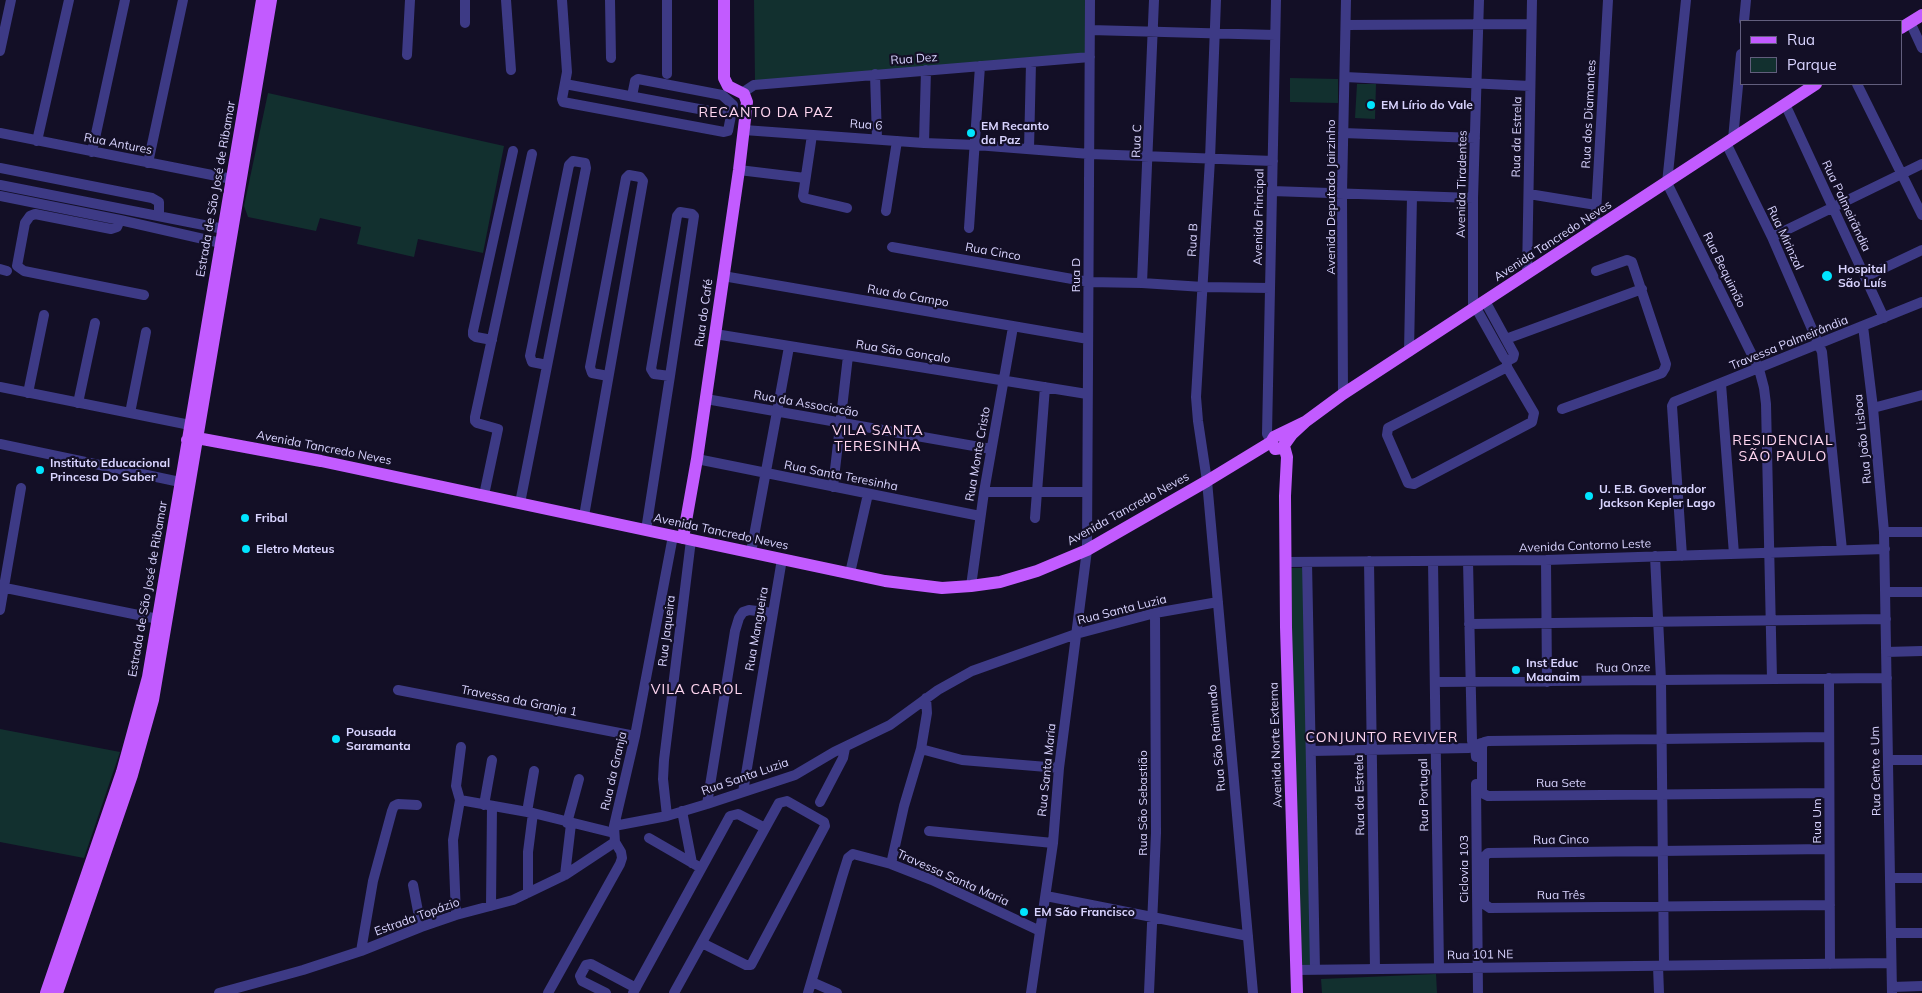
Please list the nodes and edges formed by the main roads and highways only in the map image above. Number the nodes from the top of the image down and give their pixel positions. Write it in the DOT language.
graph roads {
  1 [pos="262,0"];
  2 [pos="272,0"];
  3 [pos="724,0"];
  4 [pos="1922,14"];
  5 [pos="1905,25"];
  6 [pos="1814,85"];
  7 [pos="1305,422"];
  8 [pos="1292,434"];
  9 [pos="192,439"];
  10 [pos="1276,444"];
  11 [pos="682,538"];
  12 [pos="46,993"];
  13 [pos="57,993"];
  14 [pos="1297,993"];
  1 -- 9 [label="main road, Estrada de São José de Ribamar"];
  2 -- 9 [label="main road, Estrada de São José de Ribamar"];
  3 -- 11 [label="main road, Rua do Café"];
  4 -- 5 [label="main road"];
  6 -- 7 [label="main road, Avenida Tancredo Neves"];
  7 -- 8 [label="main road, Avenida Tancredo Neves"];
  7 -- 10 [label="main road, Avenida Tancredo Neves"];
  8 -- 10 [label="main road, Avenida Norte Externa"];
  9 -- 11 [label="main road, Avenida Tancredo Neves"];
  9 -- 12 [label="main road, Estrada de São José de Ribamar"];
  9 -- 13 [label="main road, Estrada de São José de Ribamar"];
  10 -- 11 [label="main road, Avenida Tancredo Neves"];
  10 -- 14 [label="main road, Avenida Norte Externa"];
}
